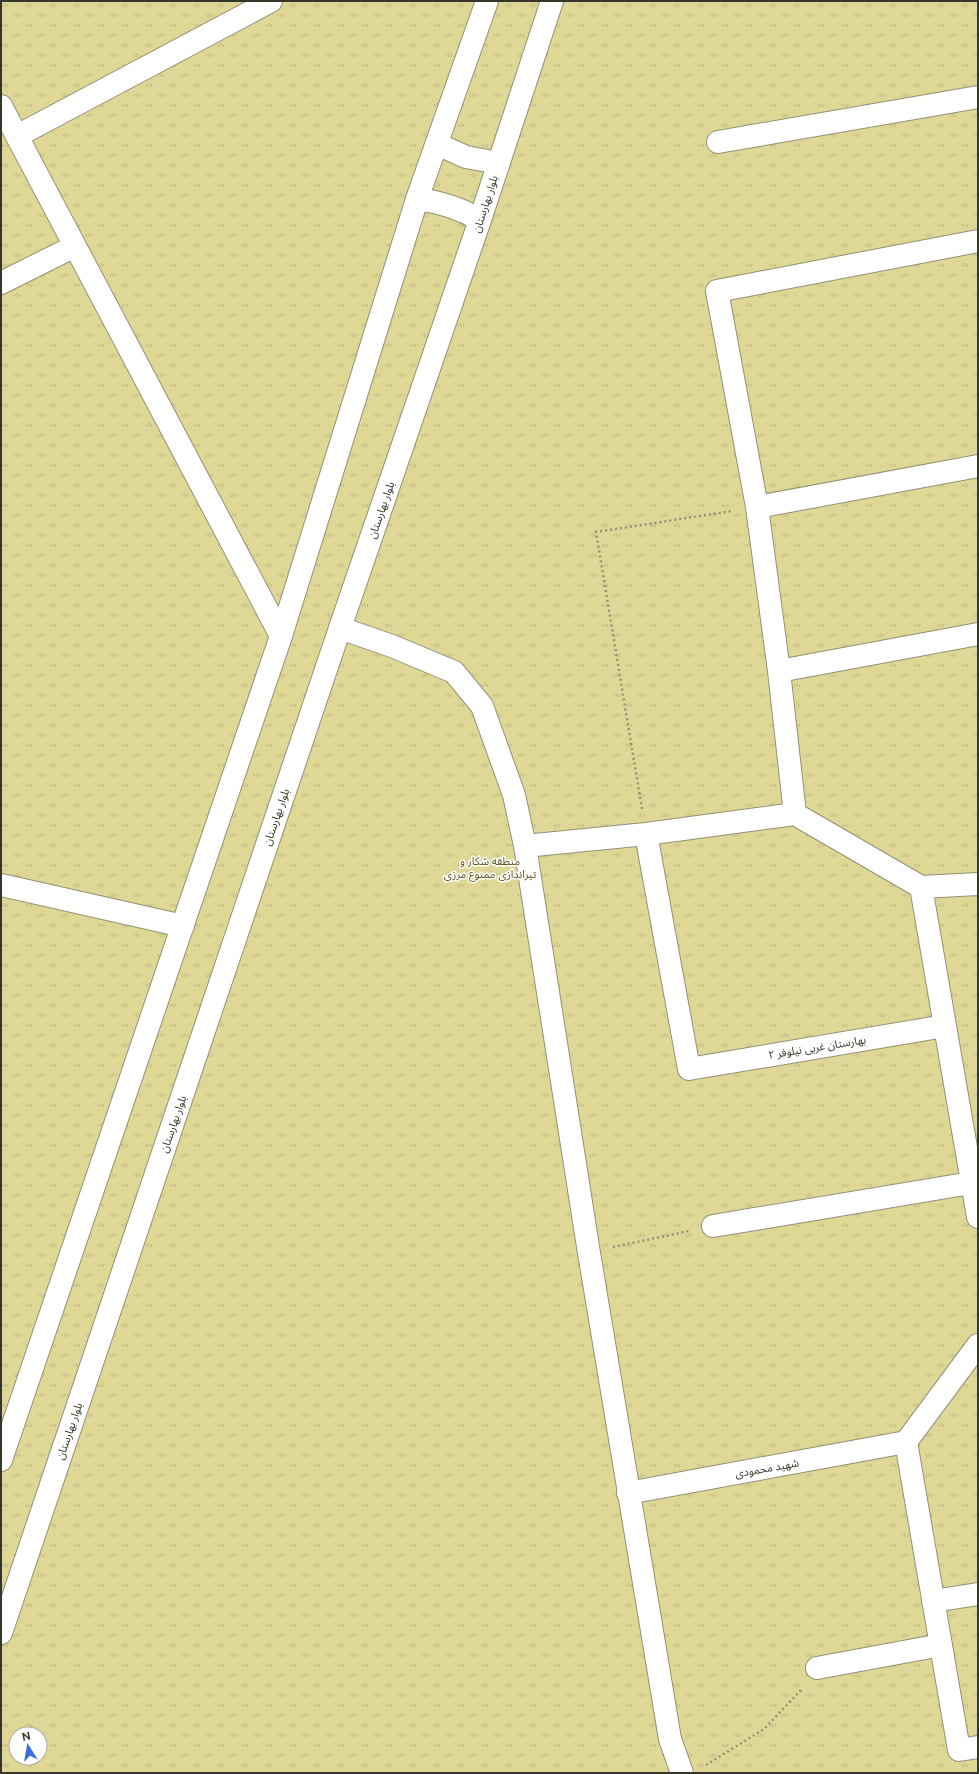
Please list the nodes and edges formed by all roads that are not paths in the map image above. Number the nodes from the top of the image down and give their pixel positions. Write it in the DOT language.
graph roads {
  1 [pos="271,1"];
  2 [pos="487,1"];
  3 [pos="552,1"];
  4 [pos="978,97"];
  5 [pos="1,106"];
  6 [pos="17,136"];
  7 [pos="718,142"];
  8 [pos="437,144"];
  9 [pos="499,163"];
  10 [pos="417,199"];
  11 [pos="480,220"];
  12 [pos="978,241"];
  13 [pos="75,246"];
  14 [pos="1,283"];
  15 [pos="978,466"];
  16 [pos="757,507"];
  17 [pos="340,628"];
  18 [pos="978,634"];
  19 [pos="281,636"];
  20 [pos="779,671"];
  21 [pos="795,814"];
  22 [pos="646,834"];
  23 [pos="525,846"];
  24 [pos="978,884"];
  25 [pos="1,885"];
  26 [pos="921,887"];
  27 [pos="183,926"];
  28 [pos="945,1026"];
  29 [pos="972,1183"];
  30 [pos="978,1217"];
  31 [pos="712,1226"];
  32 [pos="978,1345"];
  33 [pos="906,1442"];
  34 [pos="1,1460"];
  35 [pos="628,1494"];
  36 [pos="978,1594"];
  37 [pos="933,1602"];
  38 [pos="1,1633"];
  39 [pos="941,1645"];
  40 [pos="817,1668"];
  41 [pos="978,1747"];
  42 [pos="691,1771"];
  1 -- 6 [label="street"];
  2 -- 8 [label="street"];
  3 -- 9 [label="street, بلوار بهارستان"];
  4 -- 7 [label="street"];
  5 -- 6 [label="street"];
  6 -- 13 [label="street"];
  8 -- 9 [label="street"];
  8 -- 10 [label="street"];
  9 -- 11 [label="street, بلوار بهارستان"];
  10 -- 11 [label="street"];
  10 -- 19 [label="street"];
  11 -- 17 [label="street, بلوار بهارستان"];
  12 -- 16 [label="street"];
  13 -- 14 [label="street"];
  13 -- 19 [label="street"];
  15 -- 16 [label="street"];
  16 -- 20 [label="street"];
  17 -- 23 [label="street"];
  17 -- 38 [label="street, بلوار بهارستان"];
  18 -- 20 [label="street"];
  19 -- 27 [label="street"];
  20 -- 21 [label="street"];
  21 -- 22 [label="street"];
  21 -- 26 [label="street"];
  22 -- 23 [label="street"];
  22 -- 28 [label="street, بهارستان غربی نیلوفر ۲"];
  23 -- 35 [label="street"];
  24 -- 26 [label="street"];
  25 -- 27 [label="street"];
  26 -- 28 [label="street"];
  27 -- 34 [label="street"];
  28 -- 29 [label="street"];
  29 -- 30 [label="street"];
  29 -- 31 [label="street"];
  32 -- 33 [label="street"];
  33 -- 35 [label="street, شهید محمودی"];
  33 -- 37 [label="street"];
  35 -- 42 [label="street"];
  36 -- 37 [label="street"];
  37 -- 39 [label="street"];
  39 -- 40 [label="street"];
  39 -- 41 [label="street"];
}
